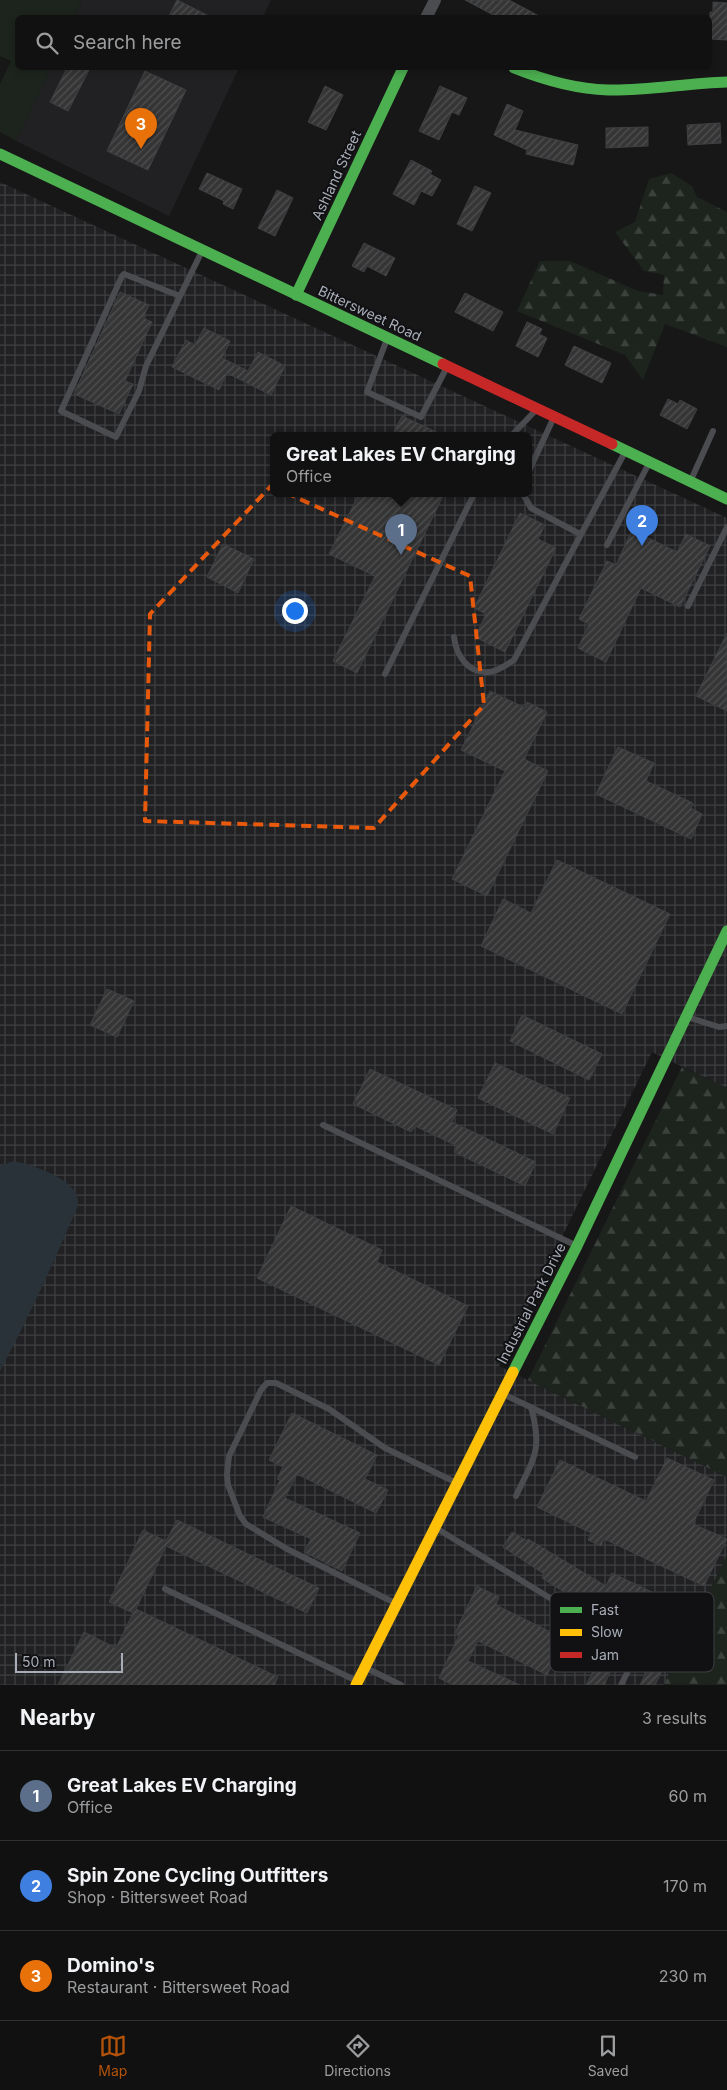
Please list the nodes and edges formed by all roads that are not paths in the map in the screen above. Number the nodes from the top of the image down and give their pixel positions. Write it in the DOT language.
graph roads {
  1 [pos="434,0"];
  2 [pos="427,15"];
  3 [pos="402,70"];
  4 [pos="519,70"];
  5 [pos="727,82"];
  6 [pos="0,154"];
  7 [pos="203,250"];
  8 [pos="296,295"];
  9 [pos="180,296"];
  10 [pos="388,338"];
  11 [pos="447,366"];
  12 [pos="537,409"];
  13 [pos="554,417"];
  14 [pos="713,431"];
  15 [pos="515,432"];
  16 [pos="625,451"];
  17 [pos="650,462"];
  18 [pos="532,464"];
  19 [pos="690,481"];
  20 [pos="473,497"];
  21 [pos="525,497"];
  22 [pos="727,499"];
  23 [pos="727,527"];
  24 [pos="580,534"];
  25 [pos="607,545"];
  26 [pos="688,606"];
  27 [pos="454,637"];
  28 [pos="385,674"];
  29 [pos="727,931"];
  30 [pos="686,1016"];
  31 [pos="727,1026"];
  32 [pos="323,1125"];
  33 [pos="576,1246"];
  34 [pos="502,1394"];
  35 [pos="531,1407"];
  36 [pos="635,1457"];
  37 [pos="458,1483"];
  38 [pos="516,1496"];
  39 [pos="435,1527"];
  40 [pos="165,1589"];
  41 [pos="550,1599"];
  42 [pos="396,1604"];
  43 [pos="365,1668"];
  44 [pos="628,1672"];
  45 [pos="357,1683"];
  46 [pos="401,1685"];
  47 [pos="621,1685"];
  1 -- 2 [label="street"];
  3 -- 8 [label="street, Ashland Street"];
  4 -- 5 [label="street"];
  6 -- 7 [label="street, Bittersweet Road"];
  7 -- 8 [label="street, Bittersweet Road"];
  7 -- 9 [label="lane"];
  8 -- 10 [label="street, Bittersweet Road"];
  9 -- 9 [label="lane"];
  10 -- 11 [label="street, Bittersweet Road"];
  10 -- 11 [label="lane"];
  11 -- 12 [label="street, Bittersweet Road"];
  12 -- 13 [label="street, Bittersweet Road"];
  12 -- 15 [label="lane"];
  13 -- 16 [label="street, Bittersweet Road"];
  13 -- 18 [label="lane"];
  14 -- 19 [label="lane"];
  16 -- 17 [label="street, Bittersweet Road"];
  16 -- 24 [label="lane"];
  17 -- 19 [label="street, Bittersweet Road"];
  17 -- 25 [label="lane"];
  19 -- 22 [label="street, Bittersweet Road"];
  20 -- 28 [label="lane"];
  21 -- 24 [label="lane"];
  23 -- 26 [label="lane"];
  24 -- 27 [label="lane"];
  29 -- 30 [label="street, Industrial Park Drive"];
  30 -- 31 [label="lane"];
  30 -- 33 [label="street, Industrial Park Drive"];
  32 -- 33 [label="lane"];
  33 -- 34 [label="street, Industrial Park Drive"];
  34 -- 35 [label="lane"];
  34 -- 37 [label="street, Industrial Park Drive"];
  35 -- 36 [label="lane"];
  35 -- 38 [label="lane"];
  37 -- 39 [label="street, Industrial Park Drive"];
  37 -- 42 [label="lane"];
  39 -- 41 [label="lane"];
  39 -- 42 [label="street, Industrial Park Drive"];
  40 -- 45 [label="lane"];
  42 -- 43 [label="street, Industrial Park Drive"];
  43 -- 45 [label="street, Industrial Park Drive"];
  43 -- 46 [label="lane"];
  44 -- 47 [label="lane"];
}
